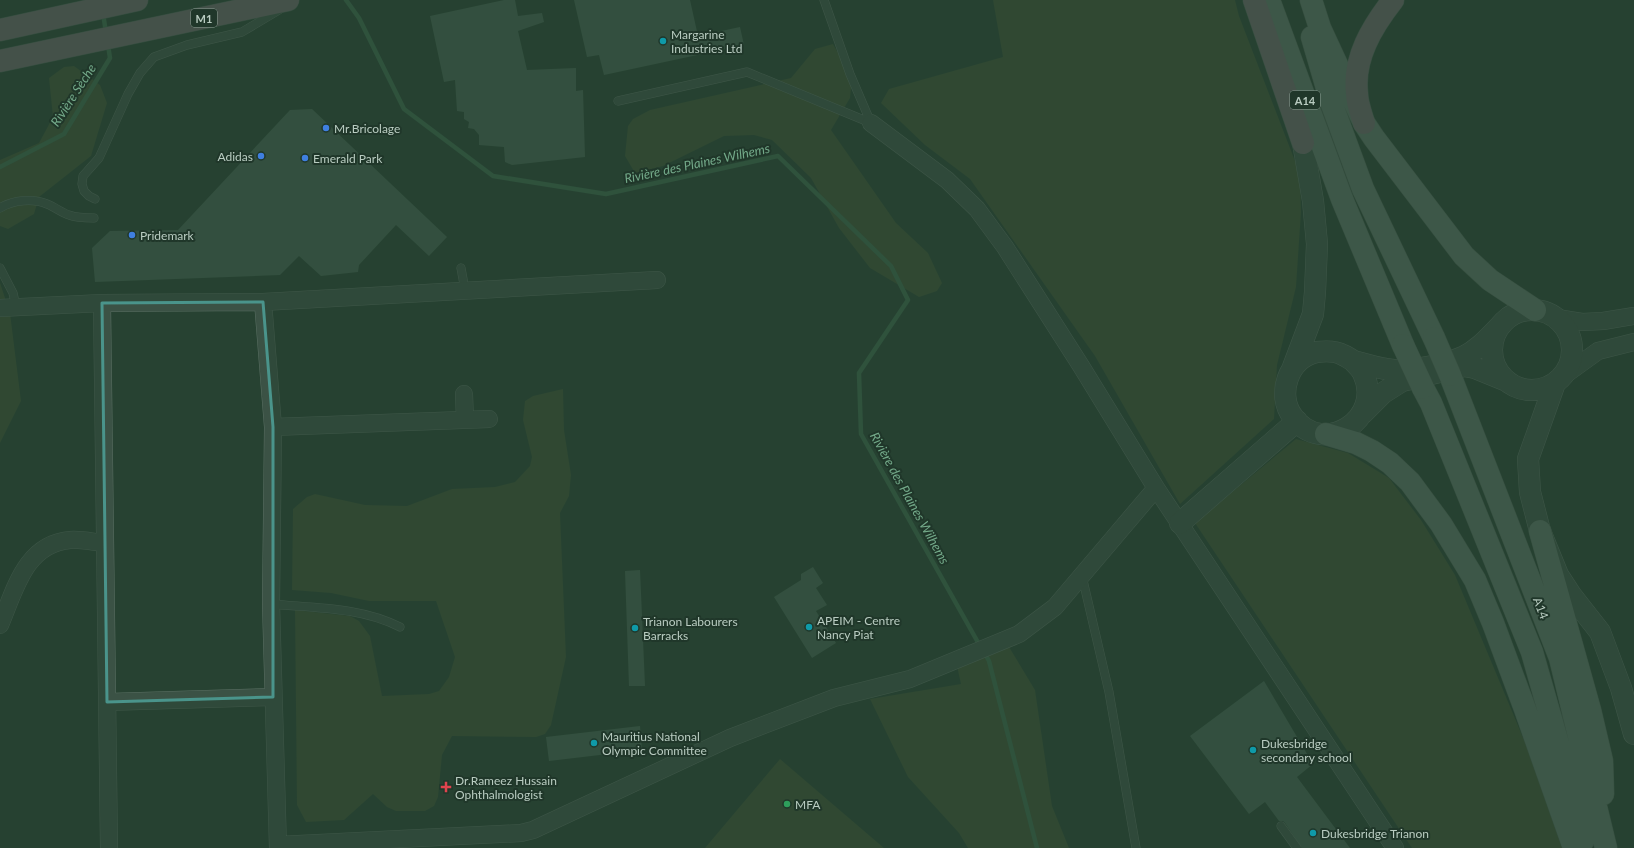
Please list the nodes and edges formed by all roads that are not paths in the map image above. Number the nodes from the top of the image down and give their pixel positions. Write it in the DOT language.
graph roads {
  1 [pos="136,0"];
  2 [pos="288,0"];
  3 [pos="297,0"];
  4 [pos="824,0"];
  5 [pos="1254,0"];
  6 [pos="1269,0"];
  7 [pos="1393,0"];
  8 [pos="1306,4"];
  9 [pos="0,30"];
  10 [pos="0,61"];
  11 [pos="618,101"];
  12 [pos="871,123"];
  13 [pos="1364,123"];
  14 [pos="1303,143"];
  15 [pos="95,199"];
  16 [pos="0,208"];
  17 [pos="94,218"];
  18 [pos="0,268"];
  19 [pos="461,268"];
  20 [pos="657,280"];
  21 [pos="464,290"];
  22 [pos="263,302"];
  23 [pos="102,303"];
  24 [pos="6,308"];
  25 [pos="1535,310"];
  26 [pos="1634,316"];
  27 [pos="1557,318"];
  28 [pos="1500,326"];
  29 [pos="1634,342"];
  30 [pos="1354,362"];
  31 [pos="1293,367"];
  32 [pos="1558,380"];
  33 [pos="1507,381"];
  34 [pos="464,394"];
  35 [pos="1363,413"];
  36 [pos="490,419"];
  37 [pos="465,420"];
  38 [pos="1297,421"];
  39 [pos="273,426"];
  40 [pos="1326,434"];
  41 [pos="1156,488"];
  42 [pos="1180,524"];
  43 [pos="1540,531"];
  44 [pos="104,543"];
  45 [pos="1082,576"];
  46 [pos="272,604"];
  47 [pos="0,625"];
  48 [pos="400,627"];
  49 [pos="273,698"];
  50 [pos="107,702"];
  51 [pos="1634,734"];
  52 [pos="1281,826"];
  53 [pos="1605,842"];
  54 [pos="278,846"];
  55 [pos="109,848"];
  56 [pos="1136,848"];
  57 [pos="1297,848"];
  58 [pos="1394,848"];
  59 [pos="1574,848"];
  60 [pos="1584,848"];
  1 -- 9 [label="highway"];
  2 -- 10 [label="highway, M1"];
  3 -- 15 [label="lane"];
  4 -- 12 [label="lane"];
  5 -- 14 [label="highway"];
  6 -- 14 [label="main road"];
  6 -- 60 [label="main road, A14 / A14, bridge"];
  7 -- 13 [label="highway"];
  8 -- 13 [label="main road"];
  8 -- 53 [label="main road, A14 / A14, bridge"];
  11 -- 12 [label="lane"];
  12 -- 41 [label="street"];
  13 -- 25 [label="main road"];
  14 -- 31 [label="street"];
  16 -- 17 [label="lane"];
  18 -- 24 [label="lane"];
  19 -- 21 [label="lane"];
  20 -- 21 [label="street"];
  21 -- 22 [label="street"];
  22 -- 23 [label="street"];
  22 -- 39 [label="street"];
  23 -- 24 [label="street"];
  23 -- 44 [label="street"];
  25 -- 27 [label="street"];
  25 -- 28 [label="street"];
  26 -- 27 [label="street"];
  27 -- 32 [label="street"];
  28 -- 30 [label="street"];
  28 -- 33 [label="street"];
  29 -- 32 [label="street"];
  30 -- 31 [label="street"];
  30 -- 35 [label="street"];
  31 -- 38 [label="street"];
  32 -- 33 [label="street"];
  32 -- 43 [label="street"];
  33 -- 35 [label="street"];
  34 -- 37 [label="street"];
  35 -- 40 [label="street"];
  36 -- 37 [label="street"];
  37 -- 39 [label="street"];
  38 -- 40 [label="street"];
  38 -- 42 [label="street"];
  39 -- 46 [label="street"];
  40 -- 59 [label="main road"];
  41 -- 42 [label="street"];
  41 -- 45 [label="street"];
  42 -- 58 [label="street"];
  43 -- 51 [label="street"];
  43 -- 53 [label="main road"];
  44 -- 47 [label="street"];
  44 -- 50 [label="street"];
  45 -- 54 [label="street"];
  45 -- 56 [label="lane"];
  46 -- 48 [label="lane"];
  46 -- 49 [label="street"];
  49 -- 50 [label="street"];
  49 -- 54 [label="street"];
  50 -- 55 [label="street"];
  52 -- 57 [label="lane"];
}
